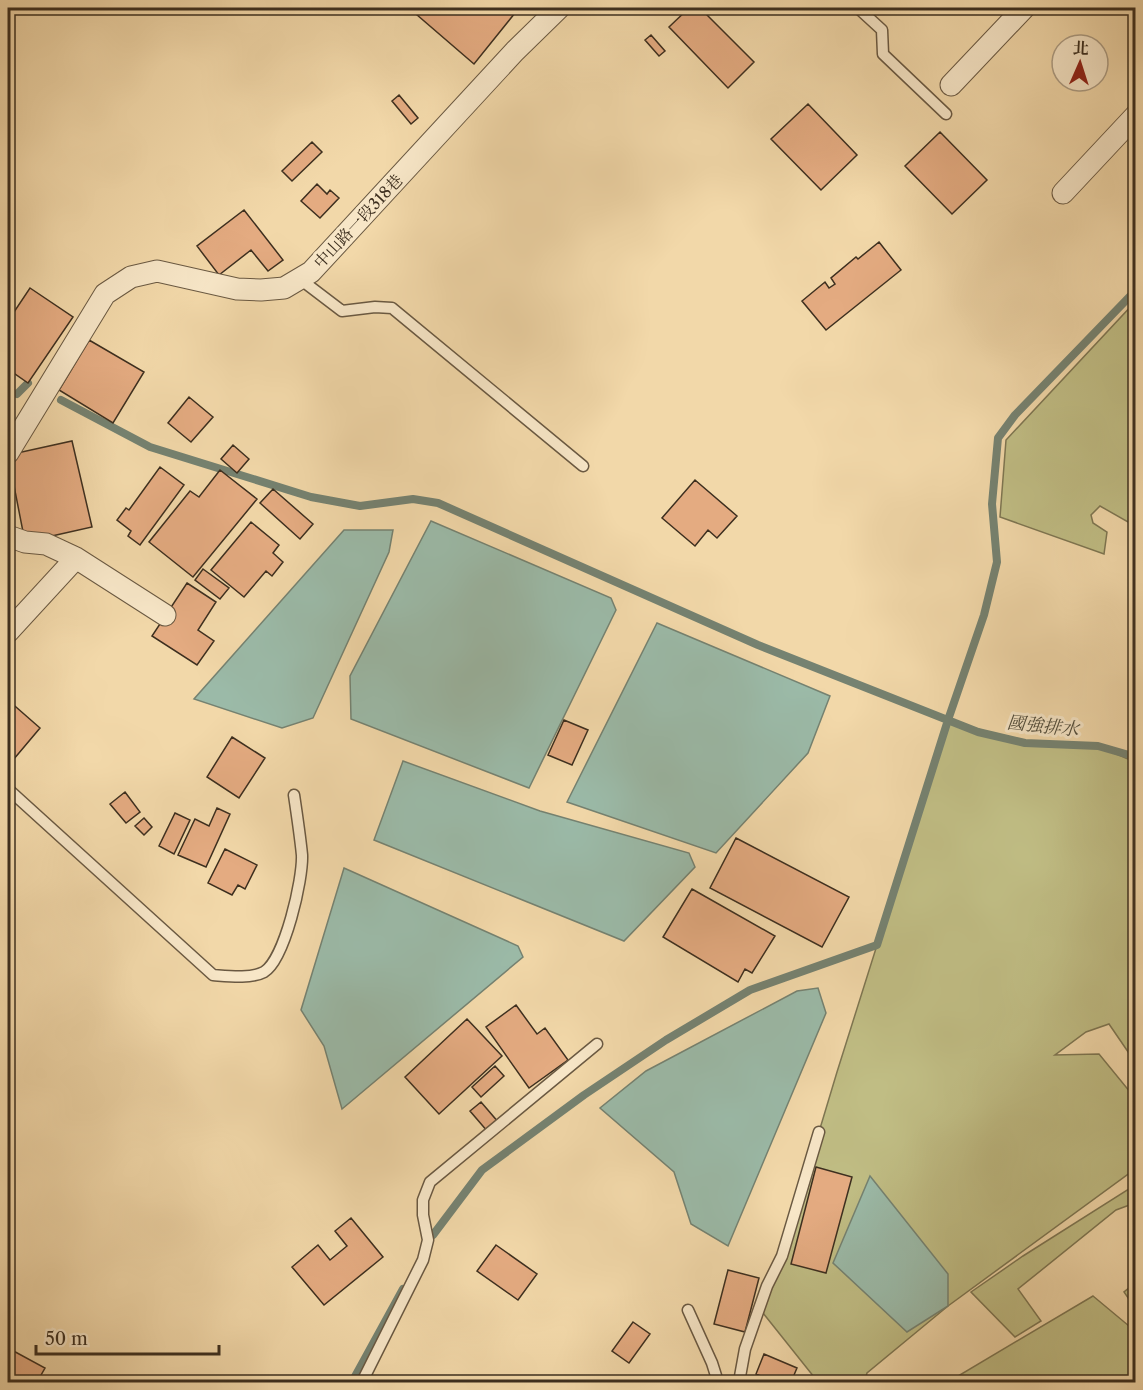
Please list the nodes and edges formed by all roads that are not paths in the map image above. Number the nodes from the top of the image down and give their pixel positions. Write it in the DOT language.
graph roads {
  1 [pos="559,8"];
  2 [pos="858,8"];
  3 [pos="1024,8"];
  4 [pos="951,85"];
  5 [pos="946,114"];
  6 [pos="1136,115"];
  7 [pos="1063,193"];
  8 [pos="300,279"];
  9 [pos="8,453"];
  10 [pos="583,466"];
  11 [pos="8,536"];
  12 [pos="76,558"];
  13 [pos="165,615"];
  14 [pos="8,632"];
  15 [pos="8,789"];
  16 [pos="294,795"];
  17 [pos="597,1044"];
  18 [pos="819,1132"];
  19 [pos="688,1310"];
  20 [pos="362,1383"];
  21 [pos="718,1383"];
  22 [pos="739,1383"];
  1 -- 8 [label="street, 中山路一段318巷"];
  2 -- 5 [label="lane"];
  3 -- 4 [label="street"];
  6 -- 7 [label="street"];
  8 -- 9 [label="street, 中山路一段318巷"];
  8 -- 10 [label="lane"];
  11 -- 12 [label="street"];
  12 -- 13 [label="street"];
  12 -- 14 [label="street"];
  15 -- 16 [label="lane"];
  17 -- 20 [label="lane"];
  18 -- 22 [label="lane"];
  19 -- 21 [label="lane"];
}
